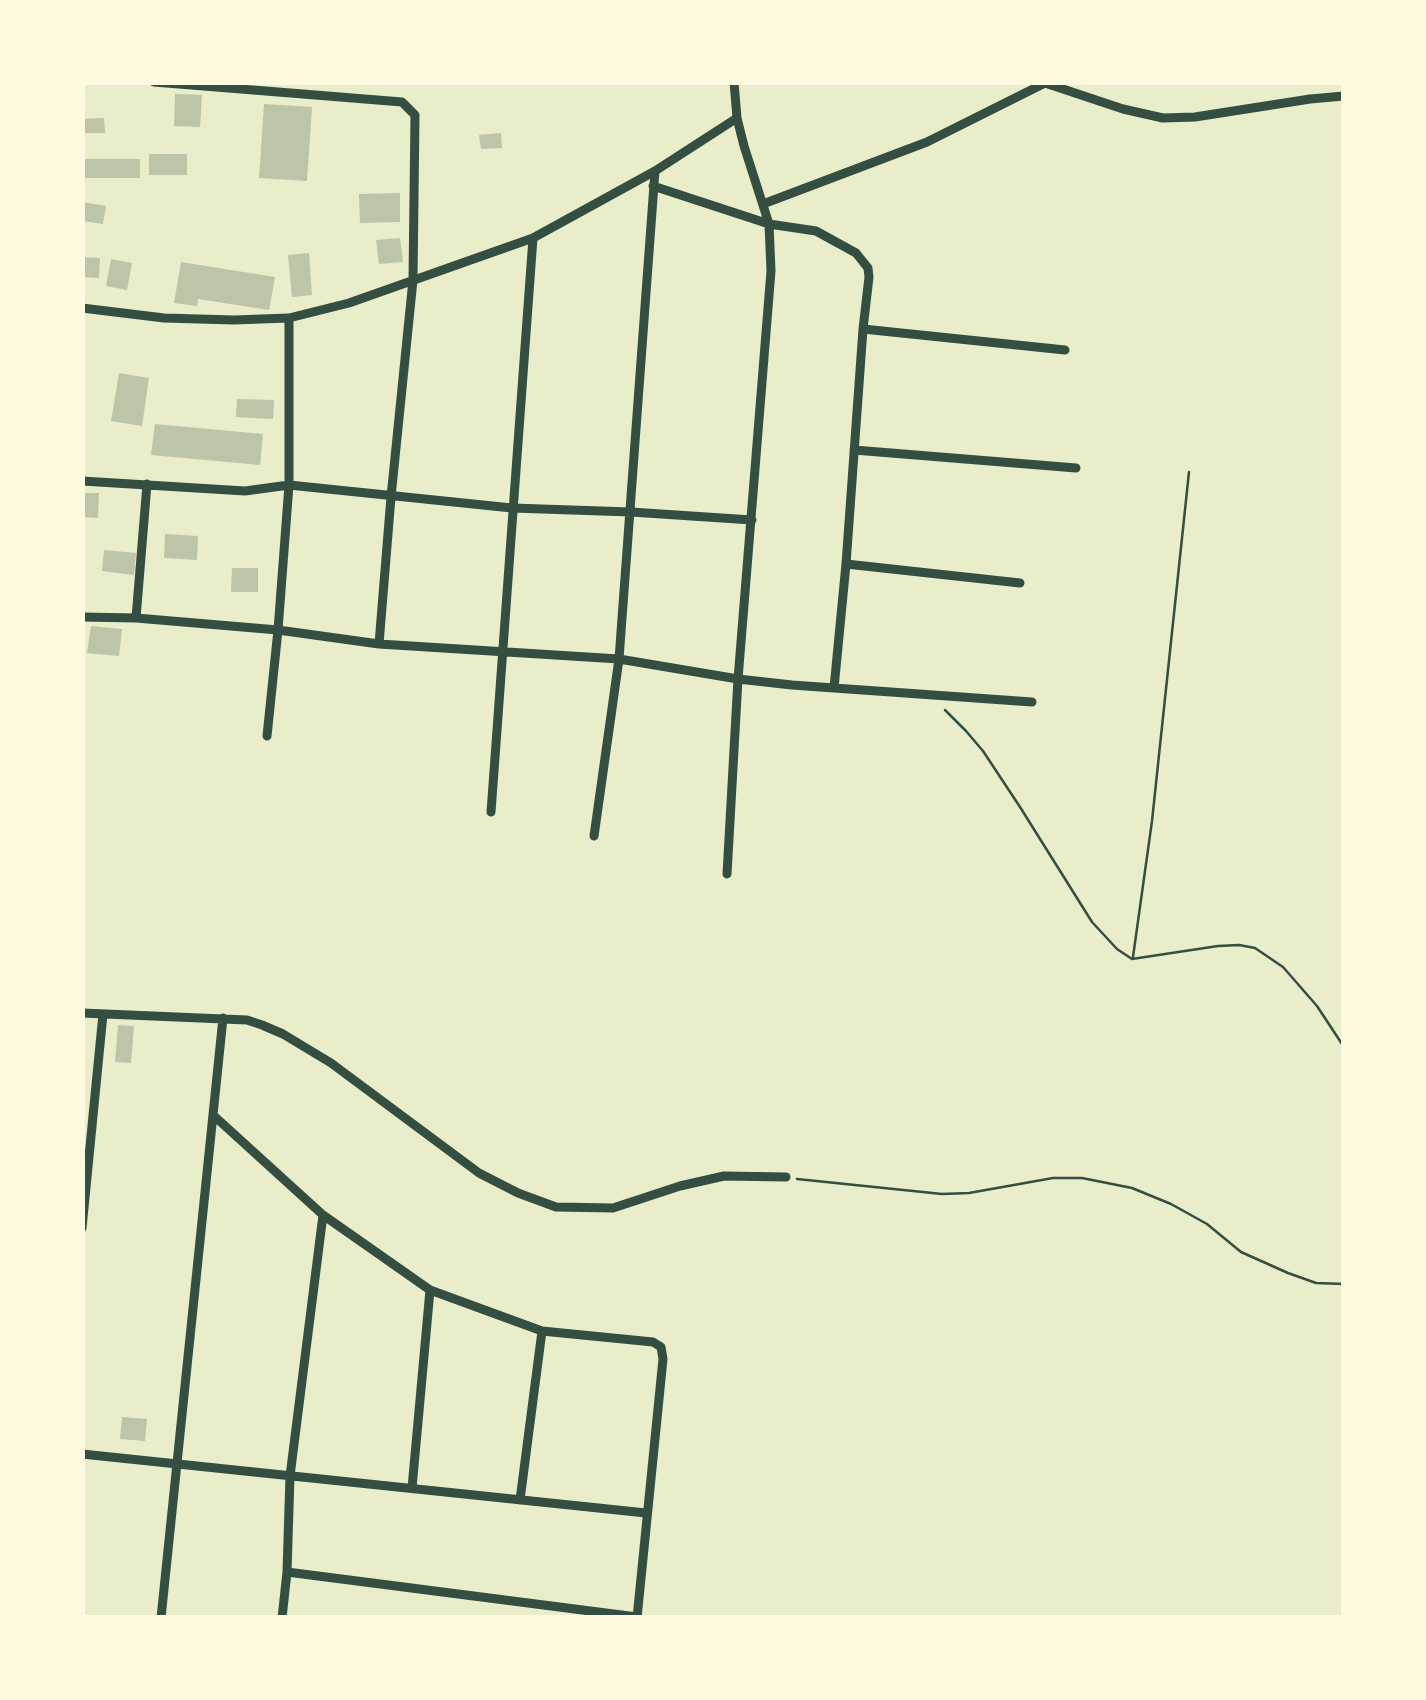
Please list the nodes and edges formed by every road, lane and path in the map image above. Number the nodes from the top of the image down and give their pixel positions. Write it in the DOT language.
graph roads {
  1 [pos="154,82"];
  2 [pos="734,82"];
  3 [pos="1046,83"];
  4 [pos="1344,96"];
  5 [pos="737,118"];
  6 [pos="654,171"];
  7 [pos="653,186"];
  8 [pos="763,204"];
  9 [pos="768,224"];
  10 [pos="534,238"];
  11 [pos="413,280"];
  12 [pos="82,308"];
  13 [pos="289,318"];
  14 [pos="863,329"];
  15 [pos="1066,350"];
  16 [pos="854,450"];
  17 [pos="1076,468"];
  18 [pos="1189,472"];
  19 [pos="82,480"];
  20 [pos="147,484"];
  21 [pos="290,486"];
  22 [pos="390,497"];
  23 [pos="512,508"];
  24 [pos="631,512"];
  25 [pos="752,520"];
  26 [pos="846,564"];
  27 [pos="1020,583"];
  28 [pos="82,617"];
  29 [pos="136,618"];
  30 [pos="278,630"];
  31 [pos="380,644"];
  32 [pos="504,650"];
  33 [pos="619,659"];
  34 [pos="738,679"];
  35 [pos="834,688"];
  36 [pos="1032,702"];
  37 [pos="940,706"];
  38 [pos="267,736"];
  39 [pos="491,812"];
  40 [pos="594,836"];
  41 [pos="727,874"];
  42 [pos="1132,959"];
  43 [pos="82,1012"];
  44 [pos="103,1014"];
  45 [pos="223,1018"];
  46 [pos="1344,1047"];
  47 [pos="213,1115"];
  48 [pos="786,1178"];
  49 [pos="322,1216"];
  50 [pos="82,1228"];
  51 [pos="1344,1284"];
  52 [pos="430,1290"];
  53 [pos="542,1331"];
  54 [pos="82,1454"];
  55 [pos="178,1464"];
  56 [pos="290,1476"];
  57 [pos="412,1488"];
  58 [pos="520,1500"];
  59 [pos="646,1513"];
  60 [pos="287,1572"];
  61 [pos="637,1617"];
  62 [pos="161,1618"];
  63 [pos="282,1618"];
  1 -- 11 [label="street"];
  2 -- 5 [label="street"];
  3 -- 4 [label="street"];
  3 -- 8 [label="street"];
  5 -- 6 [label="street"];
  5 -- 8 [label="street"];
  6 -- 7 [label="street"];
  6 -- 10 [label="street"];
  7 -- 9 [label="street"];
  7 -- 24 [label="street"];
  8 -- 9 [label="street"];
  9 -- 14 [label="street"];
  9 -- 25 [label="street"];
  10 -- 11 [label="street"];
  10 -- 23 [label="street"];
  11 -- 13 [label="street"];
  11 -- 22 [label="street"];
  12 -- 13 [label="street"];
  13 -- 21 [label="street"];
  14 -- 15 [label="street"];
  14 -- 16 [label="street"];
  16 -- 17 [label="street"];
  16 -- 26 [label="street"];
  18 -- 42 [label="path"];
  19 -- 20 [label="street"];
  20 -- 21 [label="street"];
  20 -- 29 [label="street"];
  21 -- 22 [label="street"];
  21 -- 30 [label="street"];
  22 -- 23 [label="street"];
  22 -- 31 [label="street"];
  23 -- 24 [label="street"];
  23 -- 32 [label="street"];
  24 -- 25 [label="street"];
  24 -- 33 [label="street"];
  25 -- 34 [label="street"];
  26 -- 27 [label="street"];
  26 -- 35 [label="street"];
  28 -- 29 [label="street"];
  29 -- 30 [label="street"];
  30 -- 31 [label="street"];
  30 -- 38 [label="street"];
  31 -- 32 [label="street"];
  32 -- 33 [label="street"];
  32 -- 39 [label="street"];
  33 -- 34 [label="street"];
  33 -- 40 [label="street"];
  34 -- 35 [label="street"];
  34 -- 41 [label="street"];
  35 -- 36 [label="street"];
  37 -- 42 [label="path"];
  42 -- 46 [label="path"];
  43 -- 44 [label="street"];
  44 -- 45 [label="street"];
  44 -- 50 [label="street"];
  45 -- 47 [label="street"];
  45 -- 48 [label="street"];
  47 -- 49 [label="street"];
  47 -- 55 [label="street"];
  48 -- 51 [label="path"];
  49 -- 52 [label="street"];
  49 -- 56 [label="street"];
  52 -- 53 [label="street"];
  52 -- 57 [label="street"];
  53 -- 58 [label="street"];
  53 -- 59 [label="street"];
  54 -- 55 [label="street"];
  55 -- 56 [label="street"];
  55 -- 62 [label="street"];
  56 -- 57 [label="street"];
  56 -- 60 [label="street"];
  57 -- 58 [label="street"];
  58 -- 59 [label="street"];
  59 -- 61 [label="street"];
  60 -- 61 [label="street"];
  60 -- 63 [label="street"];
}
